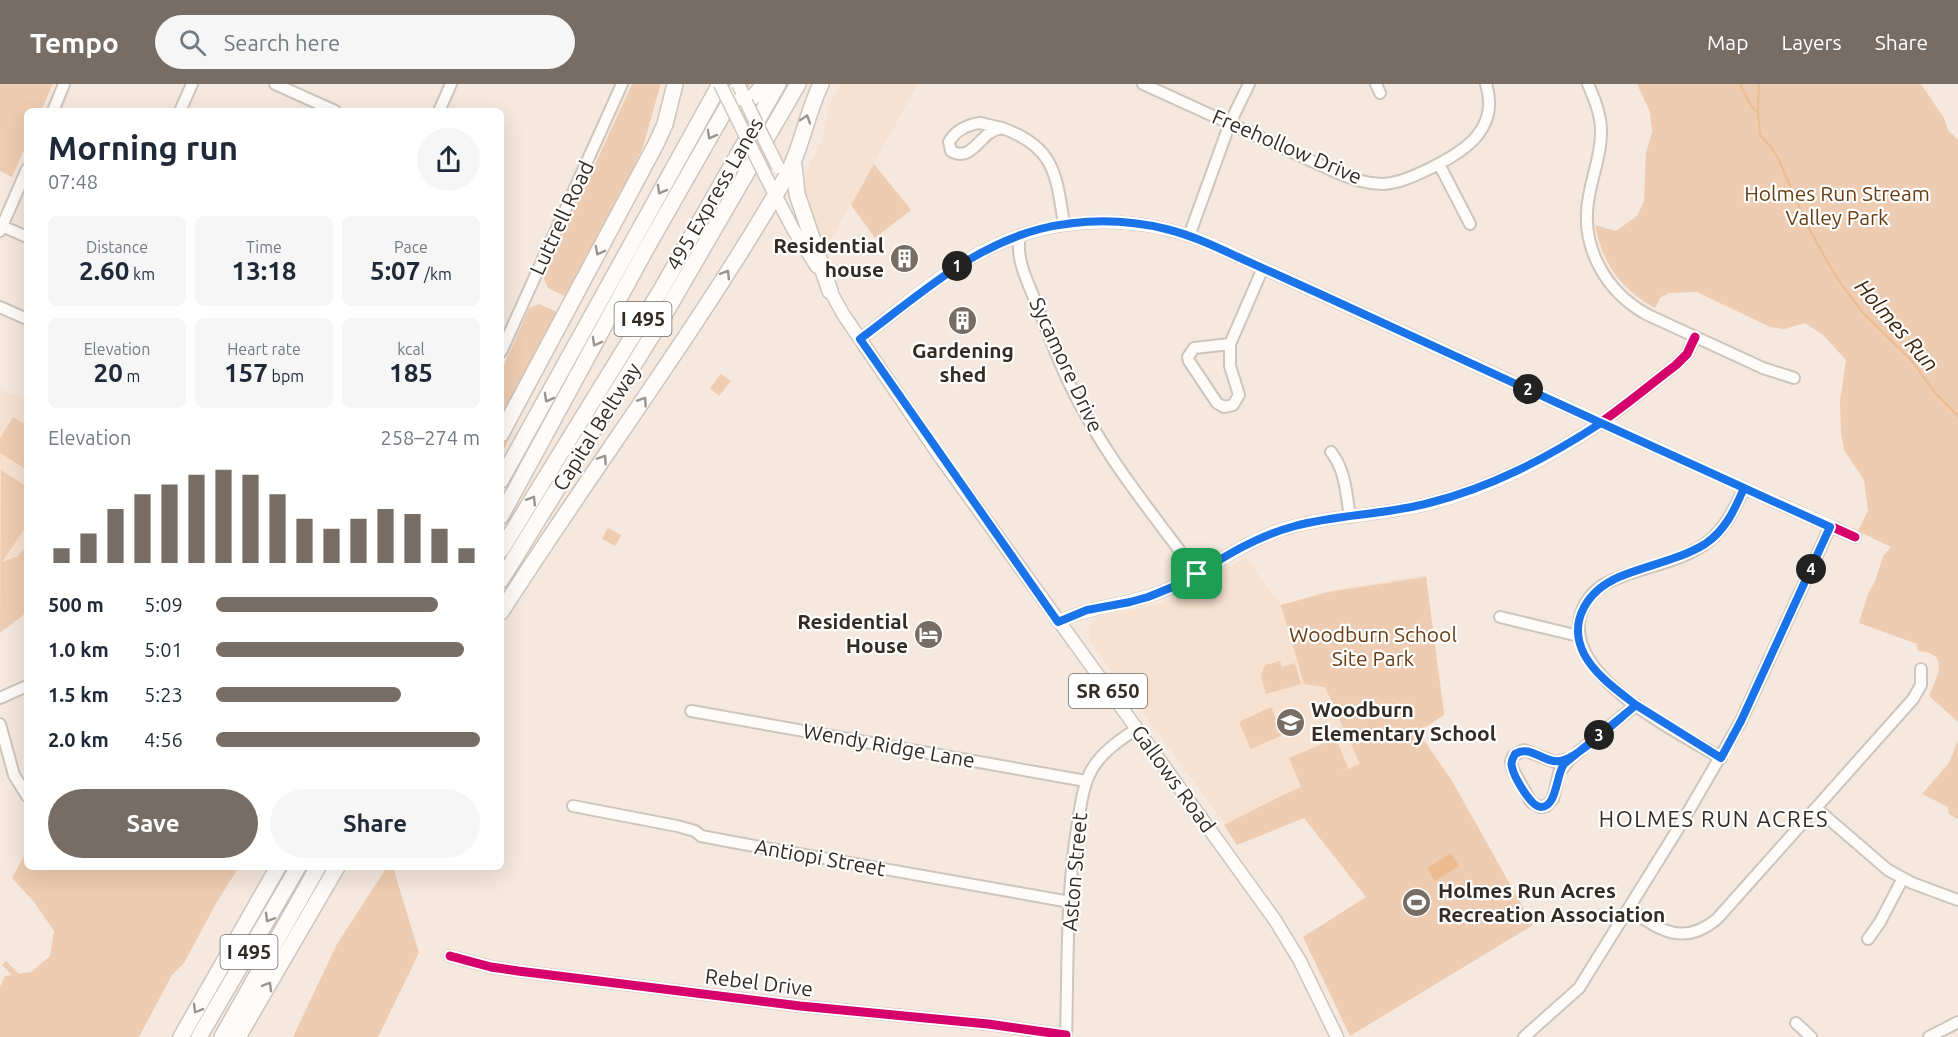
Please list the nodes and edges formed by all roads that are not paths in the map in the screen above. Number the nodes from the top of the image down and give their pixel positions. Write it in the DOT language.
graph roads {
  1 [pos="64,84"];
  2 [pos="192,84"];
  3 [pos="275,84"];
  4 [pos="451,84"];
  5 [pos="622,84"];
  6 [pos="675,84"];
  7 [pos="720,84"];
  8 [pos="778,84"];
  9 [pos="798,84"];
  10 [pos="806,84"];
  11 [pos="820,84"];
  12 [pos="1143,84"];
  13 [pos="1248,84"];
  14 [pos="1486,84"];
  15 [pos="1588,84"];
  16 [pos="749,89"];
  17 [pos="730,105"];
  18 [pos="312,106"];
  19 [pos="53,108"];
  20 [pos="181,108"];
  21 [pos="440,108"];
  22 [pos="1230,123"];
  23 [pos="1002,128"];
  24 [pos="795,155"];
  25 [pos="1439,164"];
  26 [pos="781,173"];
  27 [pos="24,177"];
  28 [pos="774,195"];
  29 [pos="1064,224"];
  30 [pos="1470,224"];
  31 [pos="1,228"];
  32 [pos="1020,235"];
  33 [pos="24,236"];
  34 [pos="1189,236"];
  35 [pos="814,261"];
  36 [pos="1263,268"];
  37 [pos="830,291"];
  38 [pos="676,296"];
  39 [pos="0,306"];
  40 [pos="24,318"];
  41 [pos="1695,337"];
  42 [pos="860,339"];
  43 [pos="1230,344"];
  44 [pos="504,345"];
  45 [pos="1794,378"];
  46 [pos="1601,423"];
  47 [pos="504,428"];
  48 [pos="1331,452"];
  49 [pos="504,475"];
  50 [pos="1744,488"];
  51 [pos="504,510"];
  52 [pos="1350,517"];
  53 [pos="1830,527"];
  54 [pos="1855,537"];
  55 [pos="504,545"];
  56 [pos="1197,574"];
  57 [pos="504,575"];
  58 [pos="504,607"];
  59 [pos="1500,617"];
  60 [pos="1058,622"];
  61 [pos="1579,636"];
  62 [pos="1921,669"];
  63 [pos="24,687"];
  64 [pos="0,698"];
  65 [pos="1636,705"];
  66 [pos="691,711"];
  67 [pos="0,724"];
  68 [pos="1136,729"];
  69 [pos="1571,758"];
  70 [pos="1721,758"];
  71 [pos="1086,781"];
  72 [pos="24,791"];
  73 [pos="573,807"];
  74 [pos="1816,808"];
  75 [pos="277,870"];
  76 [pos="296,870"];
  77 [pos="316,870"];
  78 [pos="335,870"];
  79 [pos="1903,878"];
  80 [pos="1958,900"];
  81 [pos="1070,902"];
  82 [pos="1629,909"];
  83 [pos="1868,939"];
  84 [pos="450,956"];
  85 [pos="1958,1022"];
  86 [pos="1796,1023"];
  87 [pos="1066,1036"];
  88 [pos="181,1037"];
  89 [pos="199,1037"];
  90 [pos="222,1037"];
  91 [pos="238,1037"];
  92 [pos="1337,1037"];
  93 [pos="1524,1037"];
  94 [pos="1811,1037"];
  95 [pos="1929,1037"];
  1 -- 19 [label="street"];
  2 -- 20 [label="street"];
  3 -- 18 [label="street"];
  4 -- 21 [label="street"];
  5 -- 44 [label="street, Luttrell Road"];
  6 -- 47 [label="highway, one-way"];
  7 -- 17 [label="main road, Gallows Road / SR 650, bridge"];
  7 -- 49 [label="highway, I 495, one-way"];
  55 -- 8 [label="highway, 495 Express Lanes / I 495, one-way"];
  9 -- 38 [label="highway, Capital Beltway / I 495"];
  10 -- 38 [label="highway"];
  24 -- 11 [label="highway, one-way"];
  12 -- 22 [label="street, Freehollow Drive"];
  13 -- 22 [label="street"];
  14 -- 25 [label="street, Freehollow Drive"];
  15 -- 41 [label="street"];
  16 -- 17 [label="highway, bridge"];
  16 -- 26 [label="main road, Gallows Road / SR 650, bridge"];
  16 -- 51 [label="highway, 495 Express Lanes / I 495, one-way"];
  17 -- 28 [label="main road, Gallows Road / SR 650, bridge"];
  22 -- 25 [label="street, Freehollow Drive"];
  22 -- 34 [label="street"];
  23 -- 29 [label="street"];
  24 -- 26 [label="highway"];
  24 -- 37 [label="highway"];
  25 -- 30 [label="street"];
  26 -- 28 [label="highway"];
  26 -- 35 [label="main road, Gallows Road / SR 650"];
  27 -- 31 [label="street"];
  28 -- 35 [label="main road, Gallows Road / SR 650"];
  58 -- 28 [label="highway, one-way"];
  29 -- 32 [label="street"];
  29 -- 34 [label="street"];
  31 -- 33 [label="street"];
  32 -- 42 [label="street"];
  32 -- 56 [label="street, Sycamore Drive"];
  34 -- 36 [label="street"];
  35 -- 37 [label="main road, Gallows Road / SR 650"];
  36 -- 43 [label="street"];
  36 -- 46 [label="street"];
  37 -- 42 [label="main road, Gallows Road / SR 650"];
  38 -- 57 [label="highway, Capital Beltway / I 495"];
  39 -- 40 [label="street"];
  41 -- 45 [label="street"];
  41 -- 46 [label="street"];
  42 -- 60 [label="main road, Gallows Road / SR 650"];
  43 -- 43 [label="street"];
  46 -- 50 [label="street"];
  46 -- 52 [label="street"];
  48 -- 52 [label="street"];
  50 -- 53 [label="street"];
  50 -- 61 [label="street"];
  52 -- 56 [label="street"];
  53 -- 54 [label="street"];
  53 -- 70 [label="street"];
  56 -- 60 [label="street"];
  59 -- 61 [label="street"];
  60 -- 68 [label="main road, Gallows Road / SR 650"];
  61 -- 65 [label="street"];
  62 -- 74 [label="street"];
  63 -- 64 [label="street"];
  65 -- 69 [label="street"];
  65 -- 70 [label="street"];
  66 -- 71 [label="street, Wendy Ridge Lane"];
  67 -- 72 [label="street"];
  68 -- 71 [label="street, Aston Street"];
  68 -- 92 [label="main road, Gallows Road / SR 650"];
  69 -- 69 [label="street"];
  70 -- 82 [label="street"];
  71 -- 81 [label="street, Aston Street"];
  73 -- 81 [label="street, Antiopi Street"];
  74 -- 79 [label="street"];
  74 -- 82 [label="street"];
  75 -- 88 [label="highway, I 495, one-way"];
  76 -- 89 [label="highway, I 495, one-way"];
  77 -- 90 [label="highway, I 495"];
  91 -- 78 [label="highway, I 495, one-way"];
  79 -- 80 [label="street"];
  79 -- 83 [label="street"];
  81 -- 87 [label="street, Aston Street"];
  82 -- 93 [label="street"];
  84 -- 87 [label="street, Rebel Drive"];
  85 -- 95 [label="street"];
  86 -- 94 [label="street"];
}
